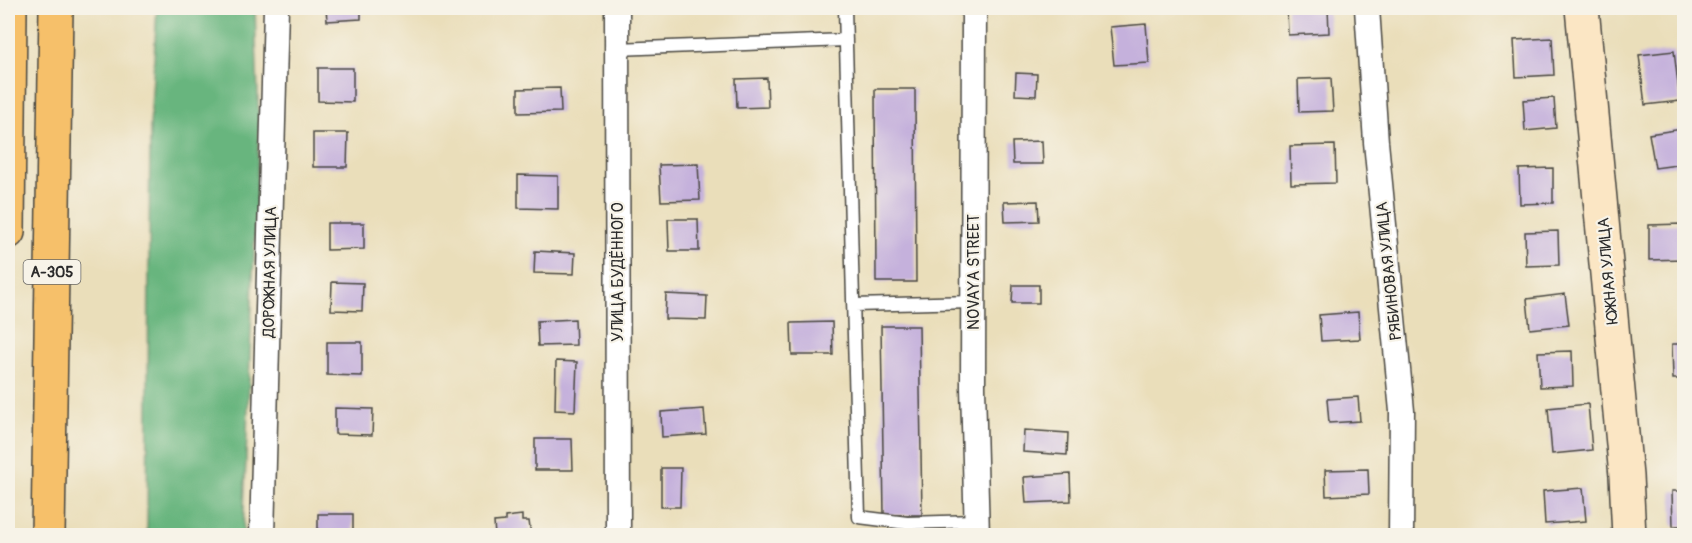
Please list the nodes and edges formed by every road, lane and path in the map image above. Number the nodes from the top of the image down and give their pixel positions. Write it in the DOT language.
graph roads {
  1 [pos="10,8"];
  2 [pos="56,8"];
  3 [pos="276,8"];
  4 [pos="617,8"];
  5 [pos="845,8"];
  6 [pos="974,8"];
  7 [pos="1367,8"];
  8 [pos="1582,8"];
  9 [pos="846,40"];
  10 [pos="617,49"];
  11 [pos="8,232"];
  12 [pos="973,302"];
  13 [pos="854,305"];
  14 [pos="976,528"];
  15 [pos="48,536"];
  16 [pos="262,536"];
  17 [pos="618,536"];
  18 [pos="1401,536"];
  19 [pos="1629,536"];
  1 -- 11 [label="highway"];
  2 -- 15 [label="highway, А-305"];
  3 -- 16 [label="street, ДОРОЖНАЯ УЛИЦА"];
  4 -- 10 [label="street, УЛИЦА БУДЁННОГО"];
  5 -- 9 [label="lane"];
  6 -- 12 [label="street, NOVAYA STREET"];
  7 -- 18 [label="street, РЯБИНОВАЯ УЛИЦА"];
  8 -- 19 [label="street, ЮЖНАЯ УЛИЦА"];
  9 -- 10 [label="lane"];
  9 -- 13 [label="lane"];
  10 -- 17 [label="street, УЛИЦА БУДЁННОГО"];
  12 -- 13 [label="lane"];
  12 -- 14 [label="street, NOVAYA STREET"];
  13 -- 14 [label="lane"];
}
